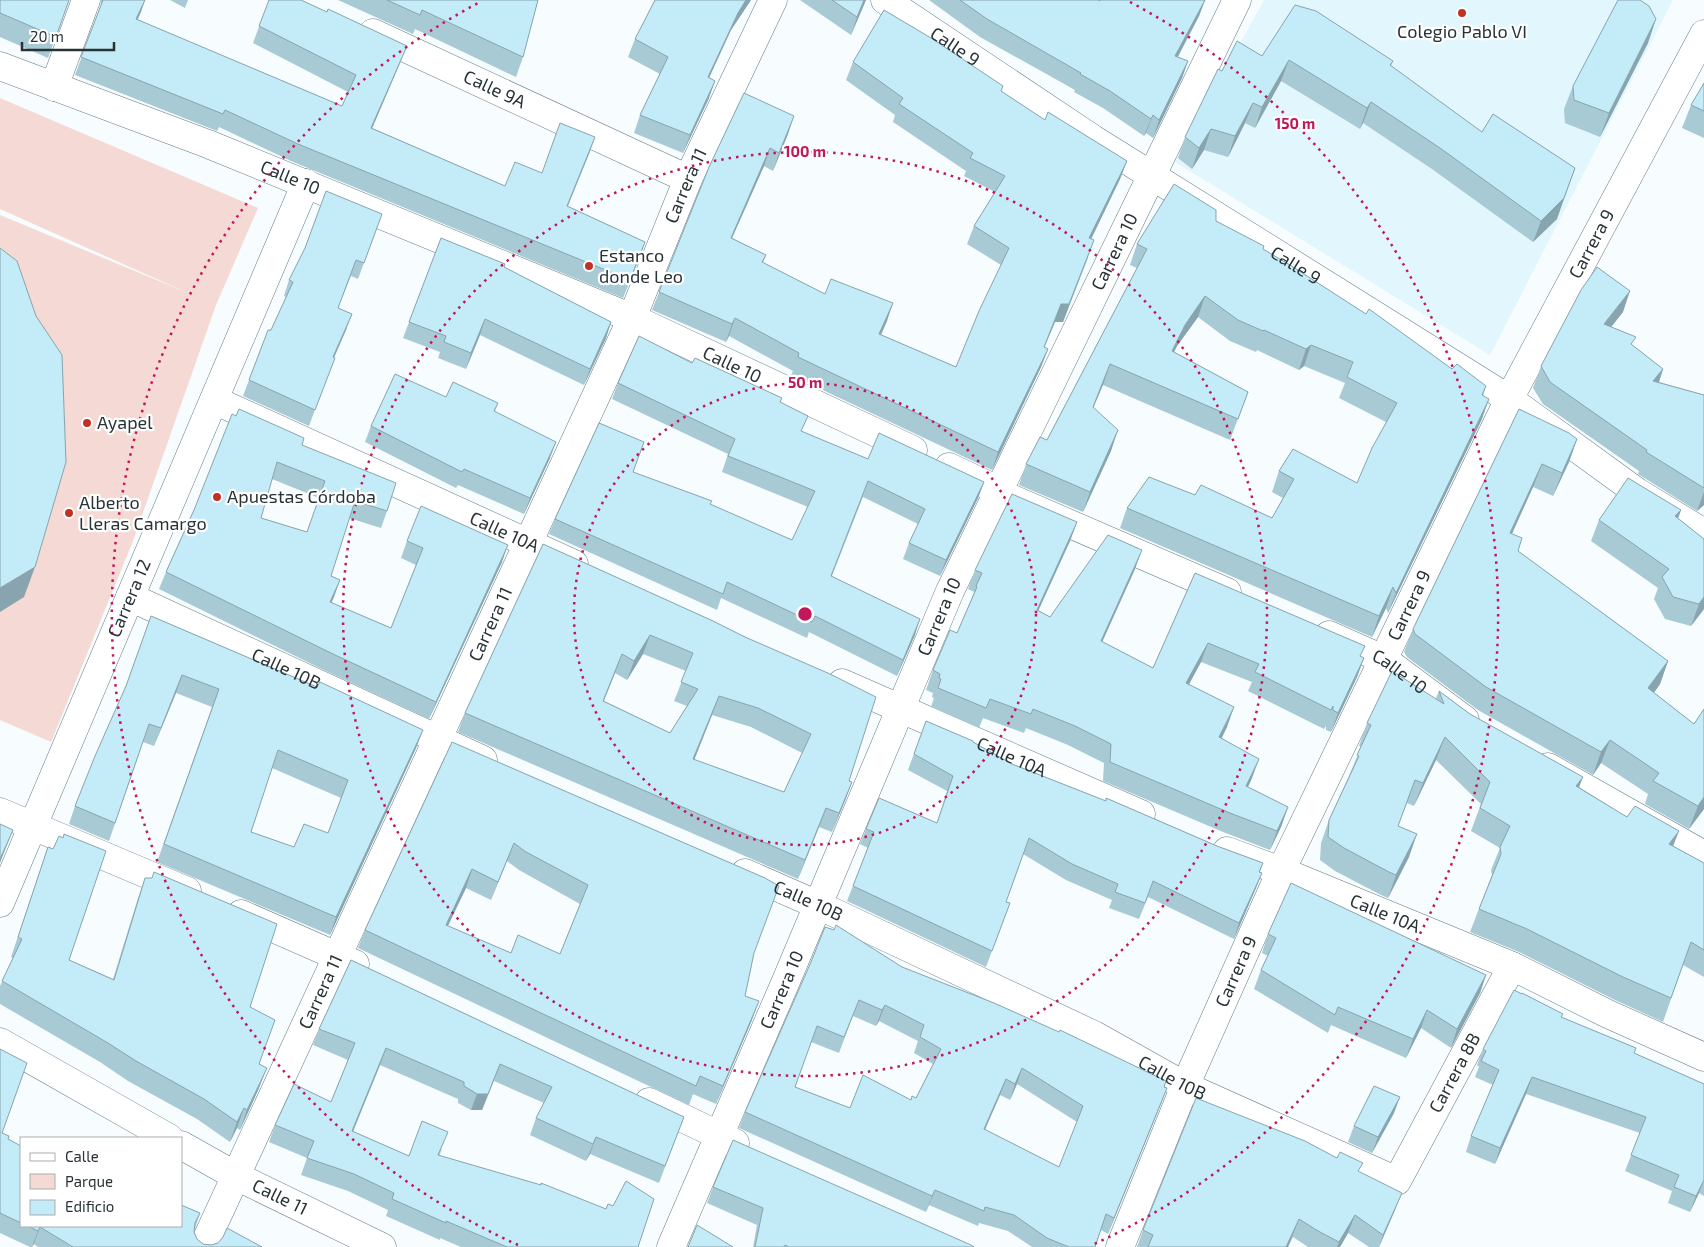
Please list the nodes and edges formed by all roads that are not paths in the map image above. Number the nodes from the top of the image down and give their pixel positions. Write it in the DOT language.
graph roads {
  1 [pos="86,0"];
  2 [pos="773,0"];
  3 [pos="885,0"];
  4 [pos="1237,0"];
  5 [pos="346,21"];
  6 [pos="1704,34"];
  7 [pos="0,66"];
  8 [pos="54,87"];
  9 [pos="1151,175"];
  10 [pos="688,179"];
  11 [pos="306,183"];
  12 [pos="632,318"];
  13 [pos="1509,399"];
  14 [pos="214,400"];
  15 [pos="1000,491"];
  16 [pos="1704,534"];
  17 [pos="528,543"];
  18 [pos="601,575"];
  19 [pos="130,597"];
  20 [pos="1247,600"];
  21 [pos="1310,628"];
  22 [pos="1383,659"];
  23 [pos="818,673"];
  24 [pos="900,709"];
  25 [pos="1487,733"];
  26 [pos="437,740"];
  27 [pos="1530,757"];
  28 [pos="510,771"];
  29 [pos="0,812"];
  30 [pos="1163,824"];
  31 [pos="34,826"];
  32 [pos="1208,843"];
  33 [pos="1704,855"];
  34 [pos="718,862"];
  35 [pos="1281,871"];
  36 [pos="0,903"];
  37 [pos="818,905"];
  38 [pos="338,956"];
  39 [pos="1512,966"];
  40 [pos="374,972"];
  41 [pos="0,1042"];
  42 [pos="1704,1056"];
  43 [pos="1185,1086"];
  44 [pos="624,1090"];
  45 [pos="719,1136"];
  46 [pos="167,1137"];
  47 [pos="182,1146"];
  48 [pos="755,1152"];
  49 [pos="236,1176"];
  50 [pos="1397,1181"];
  51 [pos="203,1247"];
  52 [pos="382,1247"];
  53 [pos="671,1247"];
  54 [pos="1120,1247"];
  1 -- 8 [label="street"];
  2 -- 10 [label="street, Carrera 11"];
  3 -- 9 [label="street, Calle 9"];
  4 -- 9 [label="street, Carrera 10"];
  5 -- 10 [label="street, Calle 9A"];
  6 -- 13 [label="street, Carrera 9"];
  7 -- 8 [label="street, Calle 10"];
  8 -- 11 [label="street, Calle 10"];
  9 -- 13 [label="street, Calle 9"];
  9 -- 15 [label="street, Carrera 10"];
  10 -- 12 [label="street, Carrera 11"];
  11 -- 12 [label="street, Calle 10"];
  11 -- 14 [label="street, Carrera 12"];
  12 -- 15 [label="street, Calle 10"];
  12 -- 17 [label="street, Carrera 11"];
  13 -- 16 [label="street, Calle 9"];
  13 -- 22 [label="street, Carrera 9"];
  14 -- 17 [label="street, Calle 10A"];
  14 -- 19 [label="street, Carrera 12"];
  15 -- 20 [label="street, Calle 10"];
  15 -- 24 [label="street, Carrera 10"];
  17 -- 18 [label="street, Calle 10A"];
  17 -- 26 [label="street, Carrera 11"];
  19 -- 26 [label="street, Calle 10B"];
  19 -- 31 [label="street, Carrera 12"];
  21 -- 22 [label="street, Calle 10"];
  22 -- 25 [label="street, Calle 10"];
  22 -- 35 [label="street, Carrera 9"];
  23 -- 24 [label="street, Calle 10A"];
  24 -- 30 [label="street, Calle 10A"];
  24 -- 37 [label="street, Carrera 10"];
  26 -- 28 [label="street, Calle 10B"];
  26 -- 38 [label="street, Carrera 11"];
  27 -- 33 [label="street"];
  29 -- 31 [label="street"];
  31 -- 36 [label="street, Carrera 12"];
  31 -- 38 [label="street"];
  32 -- 35 [label="street, Calle 10A"];
  34 -- 37 [label="street, Calle 10B"];
  35 -- 39 [label="street, Calle 10A"];
  35 -- 43 [label="street, Carrera 9"];
  37 -- 43 [label="street, Calle 10B"];
  37 -- 45 [label="street, Carrera 10"];
  38 -- 40 [label="street"];
  38 -- 49 [label="street, Carrera 11"];
  39 -- 42 [label="street, Calle 10A"];
  39 -- 50 [label="street, Carrera 8B"];
  41 -- 46 [label="street"];
  43 -- 50 [label="street, Calle 10B"];
  43 -- 54 [label="street, Carrera 9"];
  44 -- 45 [label="street"];
  45 -- 48 [label="street"];
  45 -- 53 [label="street, Carrera 10"];
  47 -- 49 [label="street, Calle 11"];
  49 -- 51 [label="street, Carrera 11"];
  49 -- 52 [label="street, Calle 11"];
}
